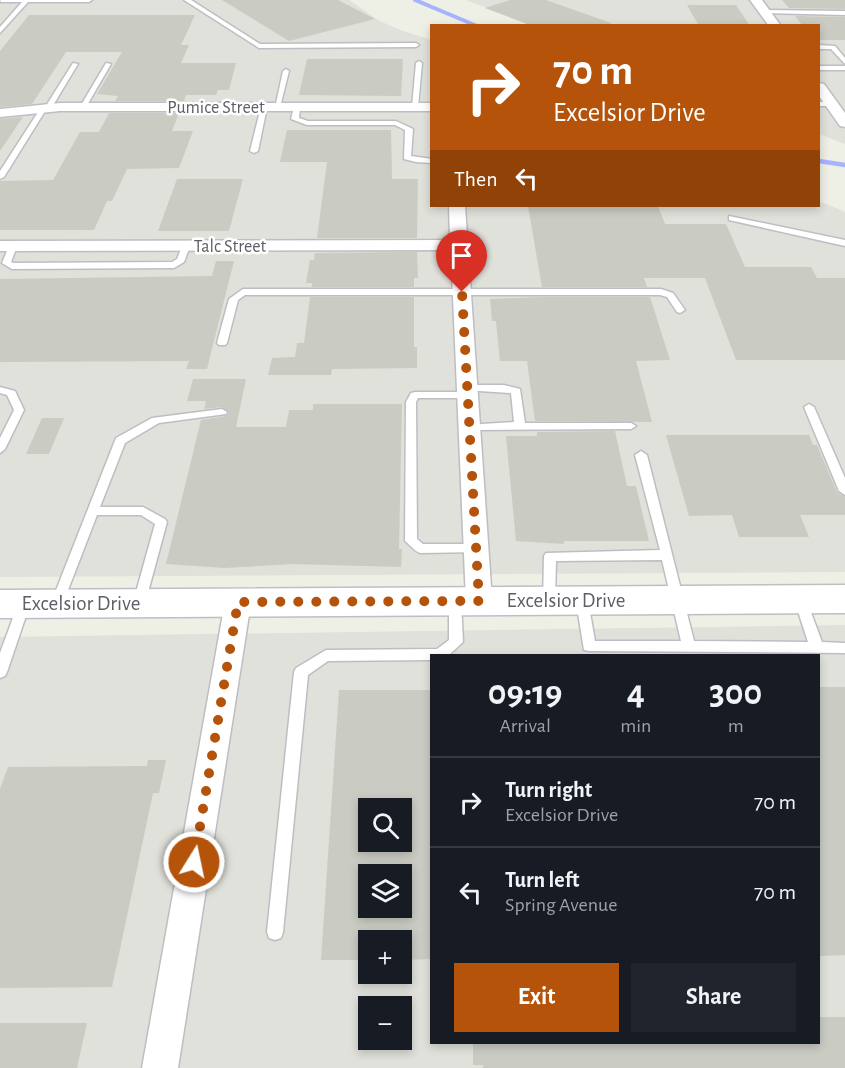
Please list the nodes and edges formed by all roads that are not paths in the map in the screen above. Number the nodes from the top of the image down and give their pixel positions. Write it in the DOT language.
graph roads {
  1 [pos="2,0"];
  2 [pos="26,0"];
  3 [pos="89,0"];
  4 [pos="187,0"];
  5 [pos="756,0"];
  6 [pos="765,12"];
  7 [pos="845,13"];
  8 [pos="774,24"];
  9 [pos="0,31"];
  10 [pos="416,45"];
  11 [pos="820,47"];
  12 [pos="845,62"];
  13 [pos="419,63"];
  14 [pos="75,64"];
  15 [pos="108,64"];
  16 [pos="820,68"];
  17 [pos="845,68"];
  18 [pos="286,71"];
  19 [pos="825,104"];
  20 [pos="47,107"];
  21 [pos="83,107"];
  22 [pos="271,107"];
  23 [pos="297,107"];
  24 [pos="415,107"];
  25 [pos="430,107"];
  26 [pos="0,113"];
  27 [pos="845,123"];
  28 [pos="254,151"];
  29 [pos="430,161"];
  30 [pos="0,177"];
  31 [pos="457,207"];
  32 [pos="732,218"];
  33 [pos="845,243"];
  34 [pos="459,245"];
  35 [pos="7,246"];
  36 [pos="107,246"];
  37 [pos="186,246"];
  38 [pos="98,265"];
  39 [pos="462,292"];
  40 [pos="680,310"];
  41 [pos="222,343"];
  42 [pos="0,390"];
  43 [pos="467,391"];
  44 [pos="809,407"];
  45 [pos="222,412"];
  46 [pos="515,426"];
  47 [pos="631,426"];
  48 [pos="470,427"];
  49 [pos="0,449"];
  50 [pos="641,455"];
  51 [pos="845,491"];
  52 [pos="93,510"];
  53 [pos="476,549"];
  54 [pos="668,555"];
  55 [pos="800,599"];
  56 [pos="845,599"];
  57 [pos="678,600"];
  58 [pos="467,601"];
  59 [pos="566,601"];
  60 [pos="238,602"];
  61 [pos="139,603"];
  62 [pos="27,604"];
  63 [pos="690,647"];
  64 [pos="817,648"];
  65 [pos="845,648"];
  66 [pos="430,654"];
  67 [pos="440,654"];
  68 [pos="0,672"];
  69 [pos="275,932"];
  70 [pos="160,1068"];
  1 -- 2 [label="lane"];
  2 -- 3 [label="lane"];
  2 -- 9 [label="lane"];
  4 -- 10 [label="lane"];
  5 -- 6 [label="street"];
  6 -- 7 [label="lane"];
  6 -- 8 [label="street"];
  11 -- 12 [label="lane"];
  13 -- 24 [label="lane"];
  14 -- 20 [label="lane"];
  15 -- 21 [label="lane"];
  16 -- 17 [label="lane"];
  18 -- 22 [label="lane"];
  19 -- 27 [label="street"];
  20 -- 21 [label="street, Pumice Street"];
  20 -- 26 [label="street, Pumice Street"];
  20 -- 30 [label="lane"];
  21 -- 22 [label="street, Pumice Street"];
  22 -- 23 [label="street, Pumice Street"];
  22 -- 28 [label="lane"];
  23 -- 24 [label="street, Pumice Street"];
  23 -- 29 [label="lane"];
  24 -- 25 [label="street, Pumice Street"];
  31 -- 34 [label="street"];
  32 -- 33 [label="lane"];
  34 -- 37 [label="street, Talc Street"];
  34 -- 39 [label="street"];
  35 -- 36 [label="street, Talc Street"];
  35 -- 38 [label="lane"];
  36 -- 37 [label="street, Talc Street"];
  36 -- 38 [label="lane"];
  37 -- 38 [label="lane"];
  39 -- 40 [label="lane"];
  39 -- 41 [label="lane"];
  39 -- 43 [label="street"];
  42 -- 49 [label="lane"];
  43 -- 46 [label="lane"];
  43 -- 48 [label="street"];
  43 -- 53 [label="lane"];
  44 -- 51 [label="lane"];
  45 -- 52 [label="lane"];
  46 -- 47 [label="lane"];
  46 -- 48 [label="lane"];
  48 -- 53 [label="street"];
  50 -- 54 [label="lane"];
  52 -- 61 [label="lane"];
  52 -- 62 [label="lane"];
  53 -- 58 [label="street"];
  54 -- 57 [label="lane"];
  54 -- 59 [label="lane"];
  55 -- 56 [label="street, Excelsior Drive"];
  55 -- 57 [label="street, Excelsior Drive"];
  55 -- 64 [label="lane"];
  57 -- 59 [label="street, Excelsior Drive"];
  57 -- 63 [label="lane"];
  58 -- 59 [label="street, Excelsior Drive"];
  58 -- 60 [label="street, Excelsior Drive"];
  58 -- 67 [label="lane"];
  59 -- 63 [label="lane"];
  60 -- 61 [label="street, Excelsior Drive"];
  60 -- 70 [label="street"];
  61 -- 62 [label="street, Excelsior Drive"];
  62 -- 68 [label="lane"];
  63 -- 64 [label="lane"];
  64 -- 65 [label="lane"];
  66 -- 69 [label="lane"];
}
